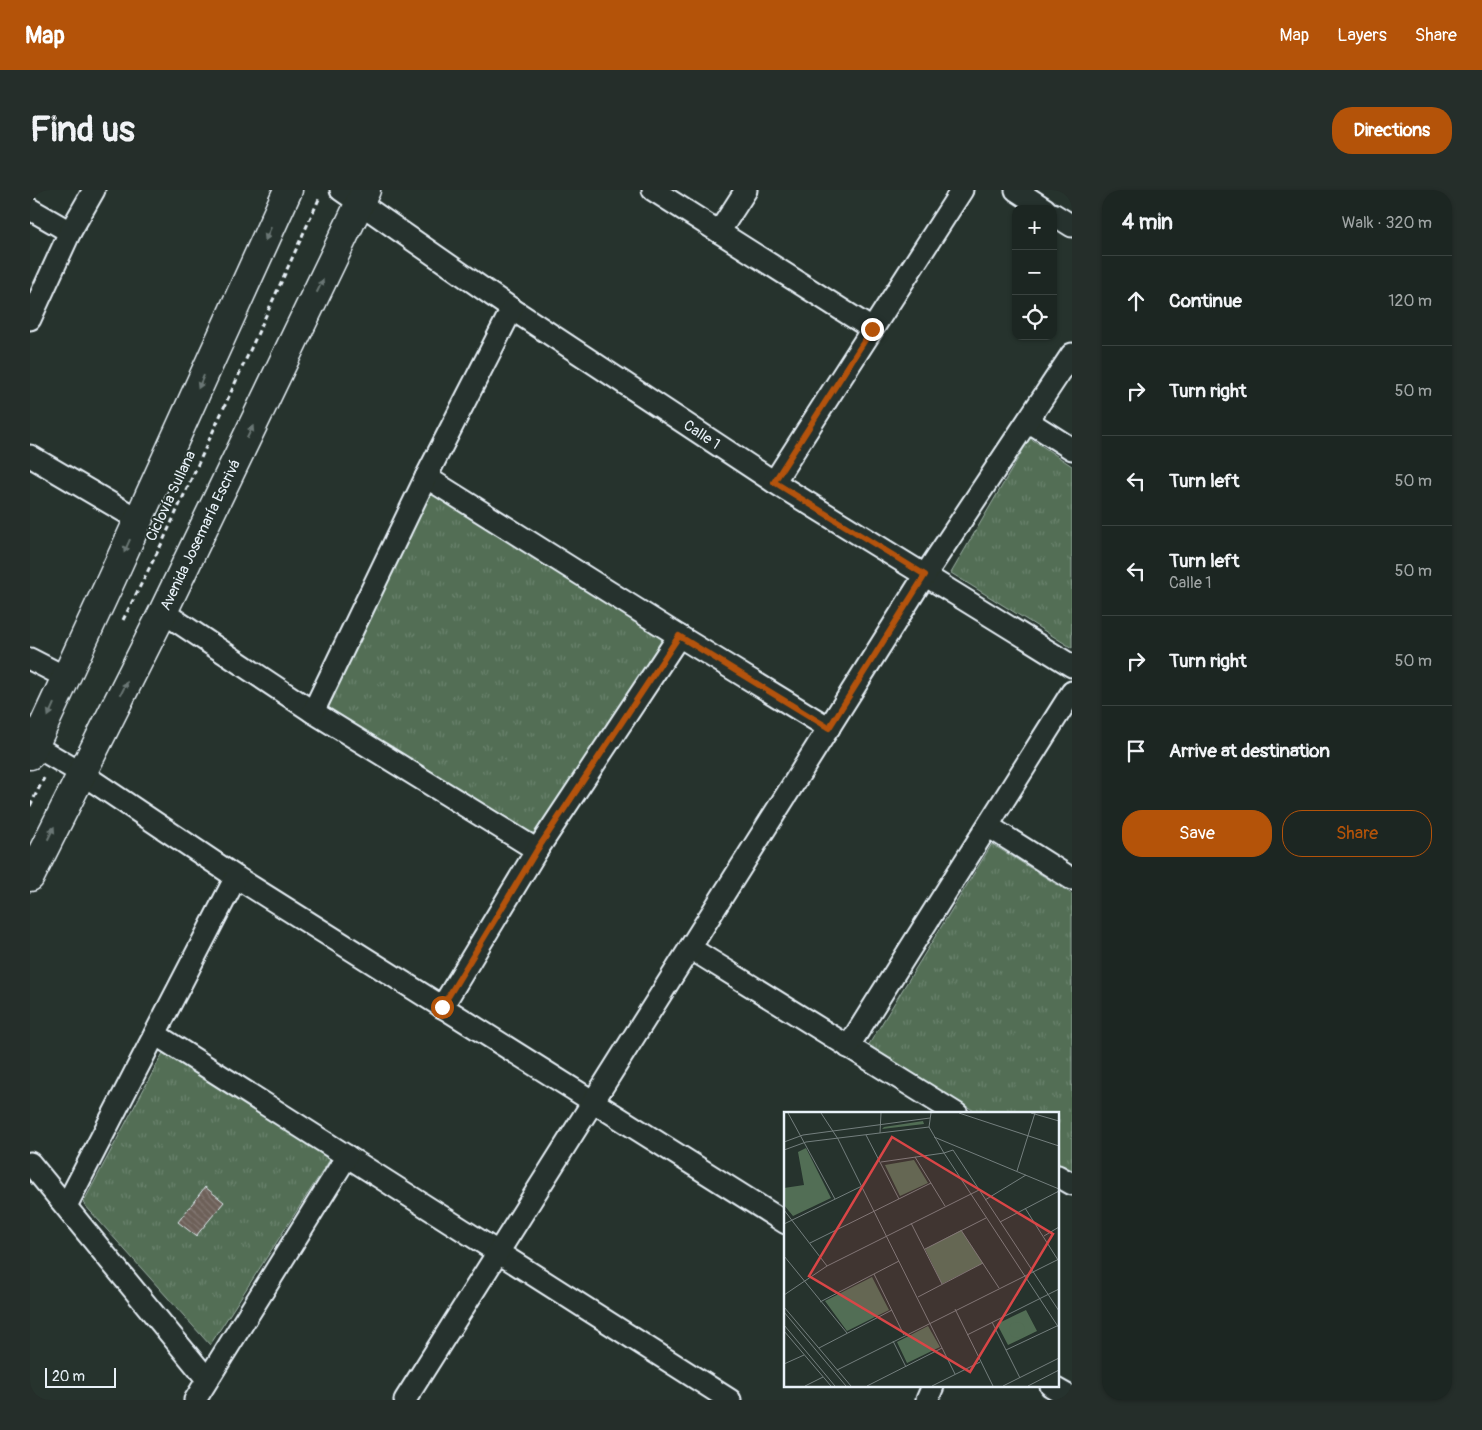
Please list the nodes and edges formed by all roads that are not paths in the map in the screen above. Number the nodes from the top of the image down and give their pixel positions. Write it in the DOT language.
graph roads {
  1 [pos="94,190"];
  2 [pos="288,190"];
  3 [pos="653,190"];
  4 [pos="746,190"];
  5 [pos="962,190"];
  6 [pos="1016,190"];
  7 [pos="356,194"];
  8 [pos="1039,205"];
  9 [pos="30,209"];
  10 [pos="1057,217"];
  11 [pos="1072,226"];
  12 [pos="70,232"];
  13 [pos="719,232"];
  14 [pos="512,309"];
  15 [pos="30,319"];
  16 [pos="872,329"];
  17 [pos="1072,354"];
  18 [pos="1028,421"];
  19 [pos="1072,449"];
  20 [pos="30,456"];
  21 [pos="426,477"];
  22 [pos="774,482"];
  23 [pos="139,520"];
  24 [pos="925,575"];
  25 [pos="163,612"];
  26 [pos="679,636"];
  27 [pos="30,659"];
  28 [pos="1072,666"];
  29 [pos="65,677"];
  30 [pos="1072,692"];
  31 [pos="313,712"];
  32 [pos="829,728"];
  33 [pos="40,753"];
  34 [pos="81,773"];
  35 [pos="988,826"];
  36 [pos="537,850"];
  37 [pos="30,877"];
  38 [pos="236,877"];
  39 [pos="1072,879"];
  40 [pos="690,948"];
  41 [pos="442,1007"];
  42 [pos="155,1034"];
  43 [pos="848,1047"];
  44 [pos="593,1101"];
  45 [pos="954,1112"];
  46 [pos="347,1156"];
  47 [pos="30,1163"];
  48 [pos="1060,1177"];
  49 [pos="1072,1184"];
  50 [pos="66,1206"];
  51 [pos="784,1222"];
  52 [pos="498,1252"];
  53 [pos="207,1379"];
  54 [pos="932,1388"];
  55 [pos="1054,1388"];
  56 [pos="1072,1398"];
  57 [pos="194,1400"];
  58 [pos="405,1400"];
  59 [pos="730,1400"];
  60 [pos="927,1400"];
  1 -- 12 [label="street"];
  2 -- 23 [label="main road, one-way"];
  3 -- 13 [label="street"];
  4 -- 13 [label="street"];
  5 -- 16 [label="street"];
  6 -- 8 [label="street"];
  7 -- 14 [label="street, Calle 1"];
  25 -- 7 [label="main road, Avenida Josemaría Escrivá, one-way"];
  9 -- 12 [label="street"];
  10 -- 11 [label="street"];
  12 -- 15 [label="street"];
  13 -- 16 [label="street"];
  14 -- 21 [label="street"];
  14 -- 22 [label="street, Calle 1"];
  16 -- 22 [label="street"];
  17 -- 18 [label="street"];
  18 -- 19 [label="street"];
  18 -- 24 [label="street"];
  20 -- 23 [label="street"];
  21 -- 26 [label="street"];
  21 -- 31 [label="street"];
  22 -- 24 [label="street, Calle 1"];
  23 -- 29 [label="main road, one-way"];
  24 -- 28 [label="street, Calle 1"];
  24 -- 32 [label="street"];
  25 -- 31 [label="street"];
  34 -- 25 [label="main road, Avenida Josemaría Escrivá, one-way"];
  26 -- 32 [label="street"];
  26 -- 36 [label="street"];
  27 -- 29 [label="street"];
  29 -- 33 [label="main road, one-way"];
  30 -- 35 [label="street"];
  31 -- 36 [label="street"];
  32 -- 40 [label="street"];
  33 -- 34 [label="street"];
  37 -- 34 [label="main road, Avenida Josemaría Escrivá, one-way"];
  34 -- 38 [label="street"];
  35 -- 39 [label="street"];
  35 -- 43 [label="street"];
  36 -- 41 [label="street"];
  38 -- 41 [label="street"];
  38 -- 42 [label="street"];
  40 -- 43 [label="street"];
  40 -- 44 [label="street"];
  41 -- 44 [label="street"];
  42 -- 46 [label="street"];
  42 -- 50 [label="street"];
  43 -- 45 [label="street"];
  44 -- 51 [label="street"];
  44 -- 52 [label="street"];
  46 -- 52 [label="street"];
  46 -- 53 [label="street"];
  47 -- 50 [label="street"];
  48 -- 49 [label="street"];
  50 -- 53 [label="street"];
  52 -- 58 [label="street"];
  52 -- 59 [label="street"];
  53 -- 57 [label="street"];
  54 -- 60 [label="street"];
  55 -- 56 [label="street"];
}
